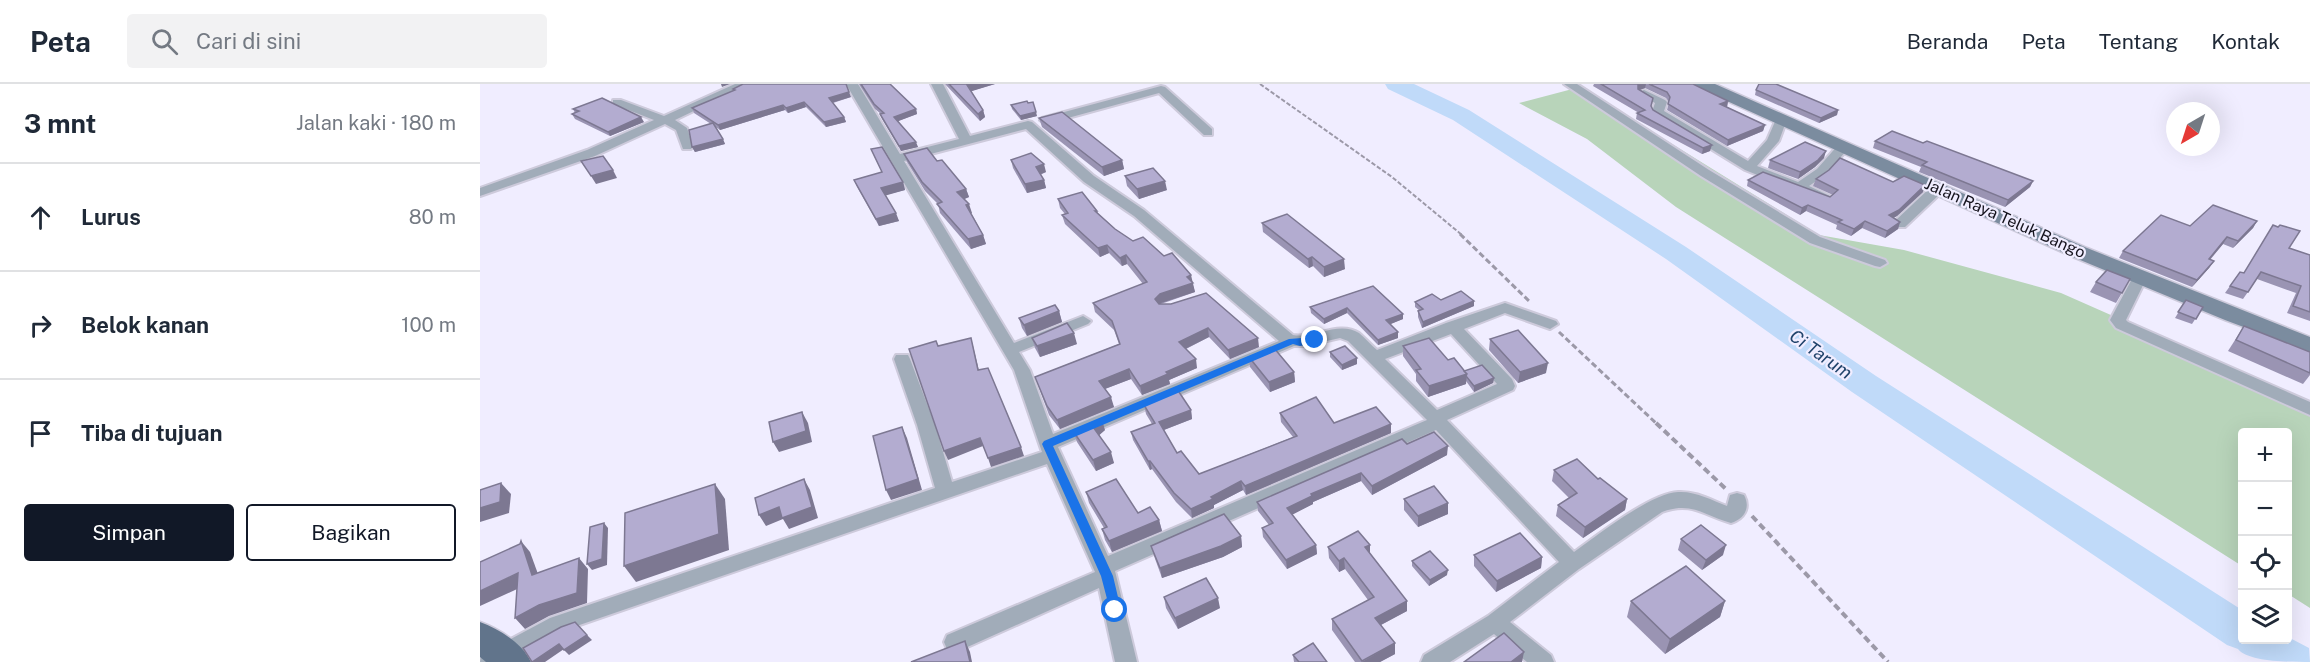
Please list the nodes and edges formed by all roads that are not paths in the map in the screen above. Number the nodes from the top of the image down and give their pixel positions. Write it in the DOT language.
graph roads {
  1 [pos="744,84"];
  2 [pos="852,84"];
  3 [pos="937,84"];
  4 [pos="1570,84"];
  5 [pos="1702,84"];
  6 [pos="1146,87"];
  7 [pos="1644,93"];
  8 [pos="617,102"];
  9 [pos="1780,119"];
  10 [pos="665,120"];
  11 [pos="1028,125"];
  12 [pos="1208,132"];
  13 [pos="966,140"];
  14 [pos="687,146"];
  15 [pos="1842,147"];
  16 [pos="897,159"];
  17 [pos="1749,167"];
  18 [pos="1800,186"];
  19 [pos="1937,189"];
  20 [pos="480,192"];
  21 [pos="1827,198"];
  22 [pos="1900,224"];
  23 [pos="1880,263"];
  24 [pos="2140,277"];
  25 [pos="1227,289"];
  26 [pos="1207,295"];
  27 [pos="1083,321"];
  28 [pos="1550,324"];
  29 [pos="1452,326"];
  30 [pos="1292,341"];
  31 [pos="2310,345"];
  32 [pos="1012,349"];
  33 [pos="1374,357"];
  34 [pos="902,359"];
  35 [pos="2310,409"];
  36 [pos="1437,420"];
  37 [pos="1050,450"];
  38 [pos="946,492"];
  39 [pos="1737,500"];
  40 [pos="1572,563"];
  41 [pos="1105,572"];
  42 [pos="1495,622"];
  43 [pos="955,642"];
  44 [pos="496,654"];
  45 [pos="1126,662"];
  46 [pos="1432,662"];
  47 [pos="1543,662"];
  1 -- 10 [label="street"];
  2 -- 16 [label="street"];
  3 -- 13 [label="street"];
  4 -- 23 [label="street"];
  5 -- 9 [label="main road, Jalan Raya Teluk Bango"];
  6 -- 11 [label="street"];
  6 -- 12 [label="street"];
  7 -- 17 [label="street"];
  8 -- 10 [label="street"];
  9 -- 15 [label="main road, Jalan Raya Teluk Bango"];
  9 -- 17 [label="street"];
  10 -- 14 [label="street"];
  10 -- 20 [label="street"];
  11 -- 13 [label="street"];
  11 -- 25 [label="street"];
  13 -- 16 [label="street"];
  15 -- 18 [label="street"];
  15 -- 19 [label="main road, Jalan Raya Teluk Bango"];
  16 -- 32 [label="street"];
  17 -- 18 [label="street"];
  18 -- 21 [label="street"];
  19 -- 22 [label="street"];
  19 -- 24 [label="main road, Jalan Raya Teluk Bango"];
  24 -- 31 [label="main road, Jalan Raya Teluk Bango"];
  24 -- 35 [label="street"];
  25 -- 26 [label="street"];
  25 -- 30 [label="street"];
  27 -- 32 [label="street"];
  28 -- 29 [label="street"];
  29 -- 33 [label="street"];
  29 -- 36 [label="street"];
  30 -- 33 [label="street"];
  30 -- 37 [label="street"];
  32 -- 37 [label="street"];
  33 -- 36 [label="street"];
  34 -- 38 [label="street"];
  36 -- 40 [label="street"];
  36 -- 41 [label="street"];
  37 -- 38 [label="street"];
  37 -- 41 [label="street"];
  38 -- 44 [label="street"];
  39 -- 40 [label="street"];
  40 -- 42 [label="street"];
  41 -- 43 [label="street"];
  41 -- 45 [label="street"];
  42 -- 46 [label="street"];
  42 -- 47 [label="street"];
}
